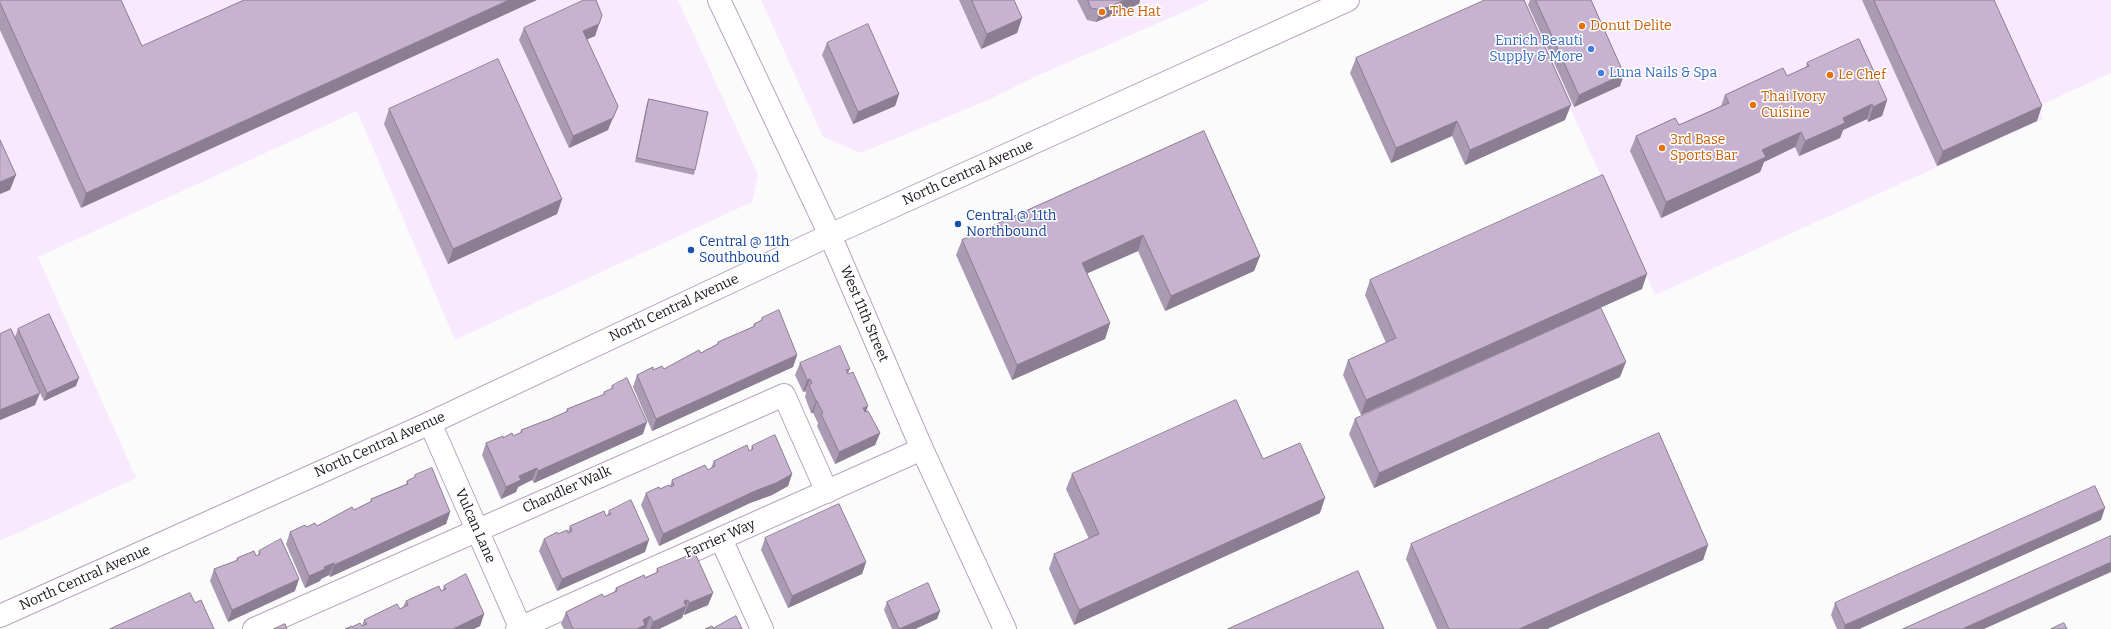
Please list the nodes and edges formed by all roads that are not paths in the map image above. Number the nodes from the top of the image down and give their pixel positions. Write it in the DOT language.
graph roads {
  1 [pos="719,0"];
  2 [pos="1348,0"];
  3 [pos="830,235"];
  4 [pos="430,423"];
  5 [pos="922,449"];
  6 [pos="827,492"];
  7 [pos="476,530"];
  8 [pos="721,539"];
  9 [pos="0,616"];
  10 [pos="296,620"];
  11 [pos="519,628"];
  12 [pos="254,629"];
  13 [pos="762,629"];
  14 [pos="1005,629"];
  1 -- 3 [label="street, West 11th Street"];
  2 -- 3 [label="street, North Central Avenue"];
  3 -- 4 [label="street, North Central Avenue"];
  3 -- 5 [label="street, West 11th Street"];
  4 -- 7 [label="street, Vulcan Lane"];
  4 -- 9 [label="street, North Central Avenue"];
  5 -- 6 [label="street, Farrier Way"];
  5 -- 14 [label="street, West 11th Street"];
  6 -- 7 [label="street, Chandler Walk"];
  6 -- 8 [label="street, Farrier Way"];
  7 -- 10 [label="street, Chandler Walk"];
  7 -- 11 [label="street, Vulcan Lane"];
  8 -- 11 [label="street, Farrier Way"];
  8 -- 13 [label="street"];
  10 -- 12 [label="street, Chandler Walk"];
}
